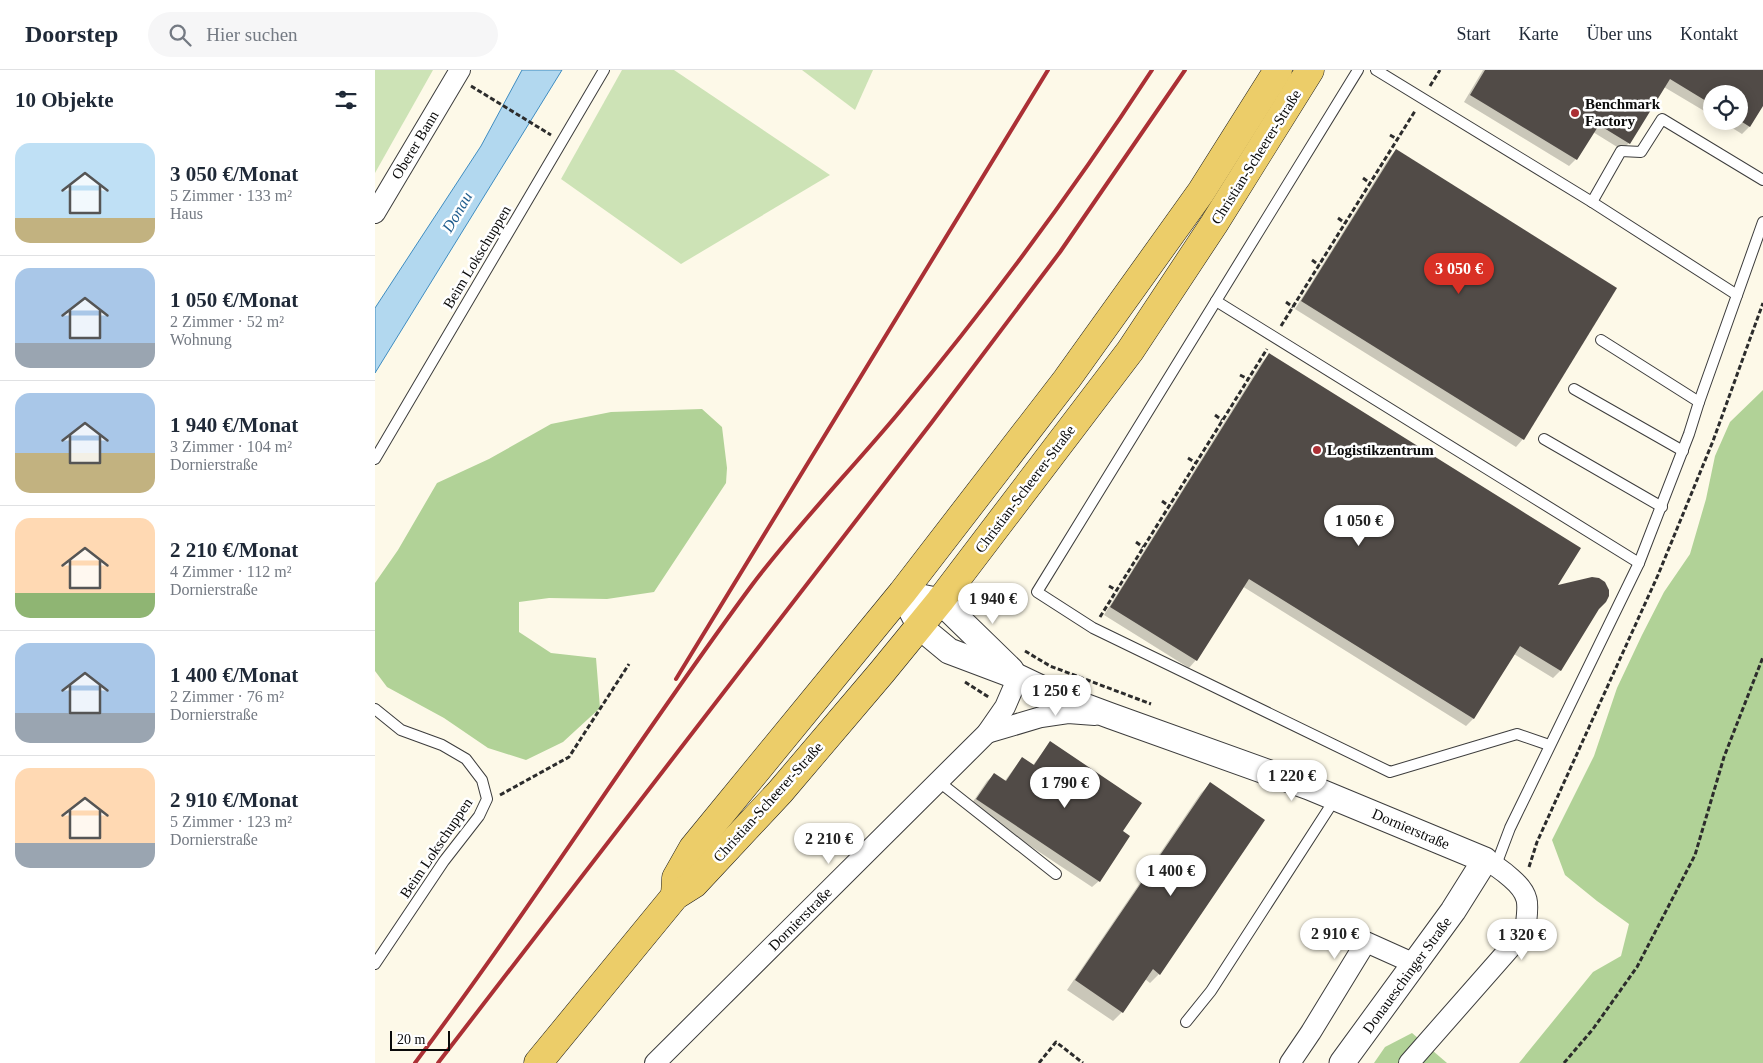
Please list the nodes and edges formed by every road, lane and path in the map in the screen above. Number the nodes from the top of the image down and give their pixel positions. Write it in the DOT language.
graph roads {
  1 [pos="604,70"];
  2 [pos="1278,70"];
  3 [pos="1310,70"];
  4 [pos="1358,70"];
  5 [pos="1376,70"];
  6 [pos="453,72"];
  7 [pos="480,92"];
  8 [pos="1390,135"];
  9 [pos="557,138"];
  10 [pos="1397,139"];
  11 [pos="1363,178"];
  12 [pos="1763,180"];
  13 [pos="1370,183"];
  14 [pos="1592,202"];
  15 [pos="375,213"];
  16 [pos="1338,218"];
  17 [pos="1345,222"];
  18 [pos="1763,222"];
  19 [pos="1312,260"];
  20 [pos="1319,265"];
  21 [pos="1737,294"];
  22 [pos="1216,301"];
  23 [pos="1285,302"];
  24 [pos="1763,303"];
  25 [pos="1293,307"];
  26 [pos="1601,340"];
  27 [pos="1240,375"];
  28 [pos="1248,379"];
  29 [pos="1574,389"];
  30 [pos="1699,402"];
  31 [pos="1215,415"];
  32 [pos="1222,420"];
  33 [pos="1544,439"];
  34 [pos="1683,452"];
  35 [pos="375,458"];
  36 [pos="1188,458"];
  37 [pos="1196,463"];
  38 [pos="1161,501"];
  39 [pos="1169,506"];
  40 [pos="1662,507"];
  41 [pos="1136,542"];
  42 [pos="1143,547"];
  43 [pos="1639,564"];
  44 [pos="1109,586"];
  45 [pos="1116,590"];
  46 [pos="901,592"];
  47 [pos="940,601"];
  48 [pos="919,627"];
  49 [pos="1763,657"];
  50 [pos="629,664"];
  51 [pos="1018,677"];
  52 [pos="375,709"];
  53 [pos="1111,716"];
  54 [pos="987,733"];
  55 [pos="1549,746"];
  56 [pos="938,782"];
  57 [pos="1336,798"];
  58 [pos="487,799"];
  59 [pos="1490,863"];
  60 [pos="1055,874"];
  61 [pos="1522,887"];
  62 [pos="675,896"];
  63 [pos="375,964"];
  64 [pos="1415,964"];
  65 [pos="1186,1022"];
  66 [pos="538,1063"];
  67 [pos="655,1063"];
  68 [pos="1039,1063"];
  69 [pos="1083,1063"];
  70 [pos="1290,1063"];
  71 [pos="1342,1063"];
  72 [pos="1409,1063"];
  73 [pos="1564,1063"];
  1 -- 35 [label="lane, Beim Lokschuppen"];
  2 -- 46 [label="main road, Christian-Scheerer-Straße"];
  3 -- 47 [label="main road, Christian-Scheerer-Straße"];
  4 -- 22 [label="lane"];
  5 -- 14 [label="lane"];
  6 -- 15 [label="street, Oberer Bann"];
  7 -- 9 [label="path"];
  8 -- 10 [label="path"];
  11 -- 13 [label="path"];
  12 -- 14 [label="lane"];
  14 -- 21 [label="lane"];
  16 -- 17 [label="path"];
  18 -- 21 [label="lane"];
  19 -- 20 [label="path"];
  21 -- 30 [label="lane"];
  22 -- 43 [label="lane"];
  22 -- 55 [label="lane"];
  23 -- 25 [label="path"];
  24 -- 61 [label="path"];
  26 -- 30 [label="lane"];
  27 -- 28 [label="path"];
  29 -- 34 [label="lane"];
  30 -- 34 [label="lane"];
  31 -- 32 [label="path"];
  33 -- 40 [label="lane"];
  34 -- 40 [label="lane"];
  36 -- 37 [label="path"];
  38 -- 39 [label="path"];
  40 -- 43 [label="lane"];
  41 -- 42 [label="path"];
  43 -- 55 [label="lane"];
  44 -- 45 [label="path"];
  46 -- 47 [label="street"];
  46 -- 48 [label="street, Dornierstraße"];
  46 -- 62 [label="main road, Christian-Scheerer-Straße"];
  47 -- 48 [label="main road, Christian-Scheerer-Straße"];
  47 -- 51 [label="street, Dornierstraße"];
  48 -- 51 [label="street, Dornierstraße"];
  48 -- 62 [label="main road, Christian-Scheerer-Straße"];
  49 -- 73 [label="path"];
  50 -- 58 [label="path"];
  51 -- 53 [label="street, Dornierstraße"];
  51 -- 54 [label="street, Dornierstraße"];
  52 -- 58 [label="lane, Beim Lokschuppen"];
  53 -- 54 [label="street, Dornierstraße"];
  53 -- 57 [label="street, Dornierstraße"];
  54 -- 56 [label="street, Dornierstraße"];
  55 -- 59 [label="lane"];
  56 -- 60 [label="lane"];
  56 -- 67 [label="street, Dornierstraße"];
  57 -- 59 [label="street, Dornierstraße"];
  57 -- 65 [label="lane"];
  58 -- 63 [label="lane, Beim Lokschuppen"];
  59 -- 61 [label="street"];
  59 -- 64 [label="street, Donaueschinger Straße"];
  61 -- 72 [label="street"];
  62 -- 66 [label="main road, Christian-Scheerer-Straße"];
  64 -- 70 [label="street"];
  64 -- 71 [label="street, Donaueschinger Straße"];
  68 -- 69 [label="path"];
}
